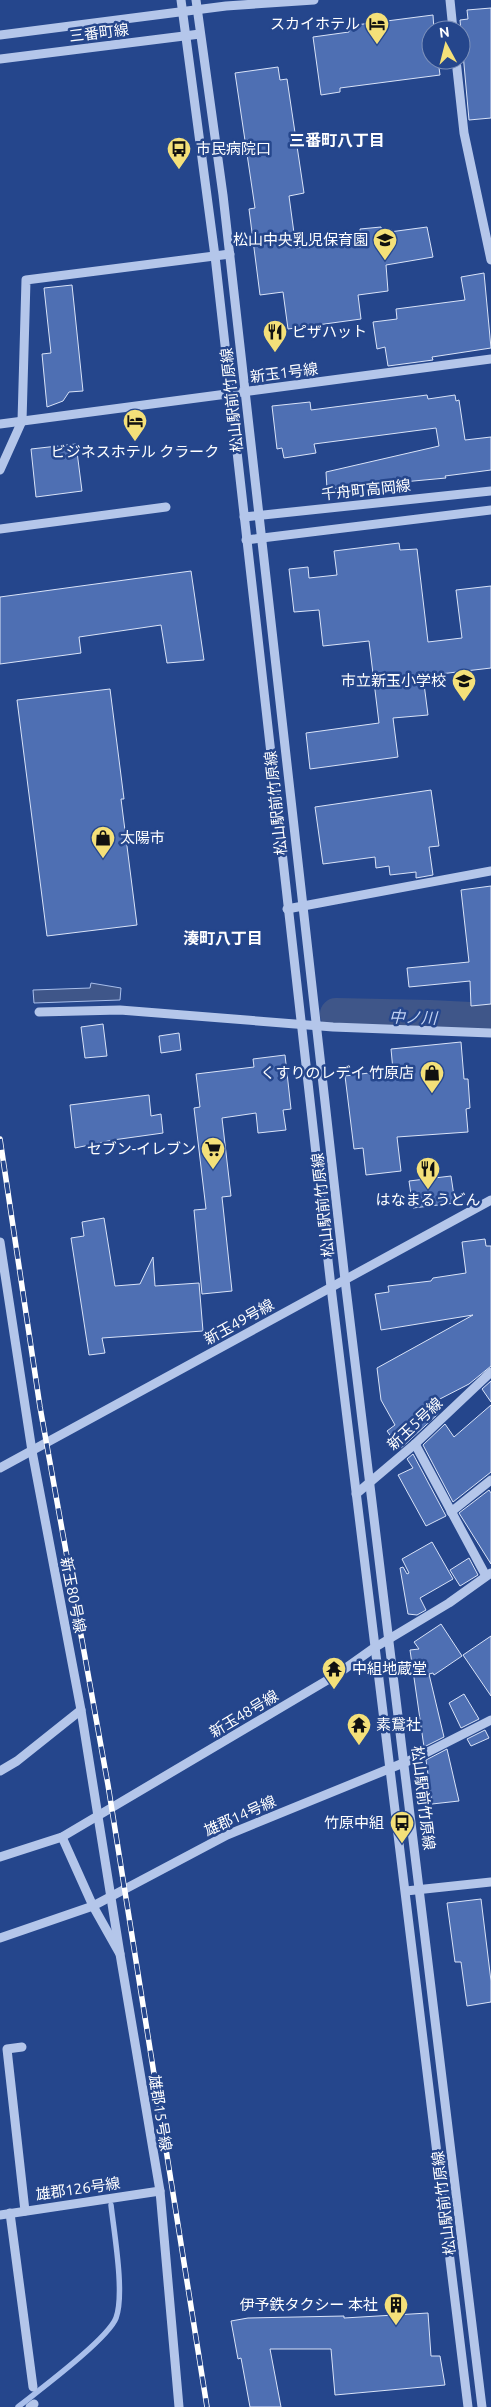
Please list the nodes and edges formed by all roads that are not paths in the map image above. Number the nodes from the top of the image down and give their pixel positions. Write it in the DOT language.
graph roads {
  1 [pos="181,0"];
  2 [pos="196,0"];
  3 [pos="314,0"];
  4 [pos="450,0"];
  5 [pos="197,10"];
  6 [pos="182,12"];
  7 [pos="452,20"];
  8 [pos="200,34"];
  9 [pos="0,35"];
  10 [pos="186,36"];
  11 [pos="0,59"];
  12 [pos="457,70"];
  13 [pos="230,254"];
  14 [pos="216,256"];
  15 [pos="491,260"];
  16 [pos="491,359"];
  17 [pos="244,392"];
  18 [pos="231,393"];
  19 [pos="22,421"];
  20 [pos="0,424"];
  21 [pos="0,470"];
  22 [pos="491,491"];
  23 [pos="166,508"];
  24 [pos="491,510"];
  25 [pos="258,516"];
  26 [pos="244,517"];
  27 [pos="0,529"];
  28 [pos="261,538"];
  29 [pos="246,540"];
  30 [pos="491,871"];
  31 [pos="302,906"];
  32 [pos="287,908"];
  33 [pos="39,1012"];
  34 [pos="302,1025"];
  35 [pos="317,1026"];
  36 [pos="491,1033"];
  37 [pos="491,1200"];
  38 [pos="0,1242"];
  39 [pos="345,1280"];
  40 [pos="331,1287"];
  41 [pos="4,1296"];
  42 [pos="491,1372"];
  43 [pos="415,1444"];
  44 [pos="32,1451"];
  45 [pos="0,1468"];
  46 [pos="491,1480"];
  47 [pos="369,1483"];
  48 [pos="356,1494"];
  49 [pos="451,1512"];
  50 [pos="489,1575"];
  51 [pos="388,1640"];
  52 [pos="374,1648"];
  53 [pos="81,1710"];
  54 [pos="491,1720"];
  55 [pos="405,1762"];
  56 [pos="391,1767"];
  57 [pos="0,1772"];
  58 [pos="99,1816"];
  59 [pos="62,1838"];
  60 [pos="0,1857"];
  61 [pos="491,1882"];
  62 [pos="421,1890"];
  63 [pos="406,1891"];
  64 [pos="110,1897"];
  65 [pos="93,1906"];
  66 [pos="0,1938"];
  67 [pos="120,1954"];
  68 [pos="22,2047"];
  69 [pos="440,2050"];
  70 [pos="425,2052"];
  71 [pos="452,2152"];
  72 [pos="437,2154"];
  73 [pos="160,2191"];
  74 [pos="26,2211"];
  75 [pos="10,2213"];
  76 [pos="0,2215"];
  77 [pos="462,2232"];
  78 [pos="447,2234"];
  79 [pos="33,2387"];
  80 [pos="30,2407"];
  81 [pos="34,2407"];
  82 [pos="179,2407"];
  83 [pos="468,2407"];
  84 [pos="482,2407"];
  1 -- 6 [label="street, 松山駅前竹原線"];
  2 -- 5 [label="street, 松山駅前竹原線"];
  3 -- 5 [label="street, 三番町線"];
  4 -- 7 [label="street"];
  5 -- 6 [label="street, 三番町線"];
  5 -- 8 [label="street, 松山駅前竹原線"];
  6 -- 9 [label="street, 三番町線"];
  6 -- 10 [label="street, 松山駅前竹原線"];
  8 -- 10 [label="street, 三番町線"];
  8 -- 13 [label="street, 松山駅前竹原線"];
  10 -- 11 [label="street, 三番町線"];
  10 -- 14 [label="street, 松山駅前竹原線"];
  12 -- 15 [label="street"];
  13 -- 14 [label="street"];
  13 -- 17 [label="street, 松山駅前竹原線"];
  14 -- 18 [label="street, 松山駅前竹原線"];
  14 -- 19 [label="street"];
  16 -- 17 [label="street, 新玉1号線"];
  17 -- 18 [label="street, 新玉1号線"];
  17 -- 25 [label="street, 松山駅前竹原線"];
  18 -- 19 [label="street, 新玉1号線"];
  18 -- 26 [label="street, 松山駅前竹原線"];
  19 -- 20 [label="street, 新玉1号線"];
  19 -- 21 [label="street"];
  22 -- 25 [label="street, 千舟町高岡線"];
  23 -- 27 [label="street"];
  24 -- 28 [label="street"];
  25 -- 26 [label="street, 千舟町高岡線"];
  25 -- 28 [label="street, 松山駅前竹原線"];
  26 -- 29 [label="street, 松山駅前竹原線"];
  28 -- 29 [label="street"];
  28 -- 31 [label="street, 松山駅前竹原線"];
  29 -- 32 [label="street, 松山駅前竹原線"];
  30 -- 31 [label="street"];
  31 -- 32 [label="street"];
  31 -- 35 [label="street, 松山駅前竹原線"];
  32 -- 34 [label="street, 松山駅前竹原線"];
  33 -- 34 [label="street"];
  34 -- 35 [label="street"];
  34 -- 40 [label="street, 松山駅前竹原線"];
  35 -- 36 [label="street"];
  35 -- 39 [label="street, 松山駅前竹原線"];
  37 -- 39 [label="street, 新玉49号線"];
  38 -- 41 [label="street, 新玉80号線"];
  39 -- 40 [label="street, 新玉49号線"];
  39 -- 47 [label="street, 松山駅前竹原線"];
  40 -- 44 [label="street, 新玉49号線"];
  40 -- 48 [label="street, 松山駅前竹原線"];
  41 -- 44 [label="street, 新玉80号線"];
  42 -- 43 [label="street, 新玉5号線"];
  43 -- 47 [label="street, 新玉5号線"];
  43 -- 49 [label="street"];
  44 -- 45 [label="street, 新玉49号線"];
  44 -- 53 [label="street, 新玉80号線"];
  46 -- 49 [label="street"];
  47 -- 48 [label="street, 新玉5号線"];
  47 -- 51 [label="street, 松山駅前竹原線"];
  48 -- 52 [label="street, 松山駅前竹原線"];
  49 -- 50 [label="street"];
  50 -- 51 [label="street, 新玉48号線"];
  51 -- 52 [label="street, 新玉48号線"];
  51 -- 55 [label="street, 松山駅前竹原線"];
  52 -- 56 [label="street, 松山駅前竹原線"];
  52 -- 58 [label="street, 新玉48号線"];
  53 -- 57 [label="street"];
  53 -- 58 [label="street, 新玉80号線"];
  54 -- 55 [label="street, 雄郡14号線"];
  55 -- 56 [label="street, 雄郡14号線"];
  55 -- 62 [label="street, 松山駅前竹原線"];
  56 -- 63 [label="street, 松山駅前竹原線"];
  56 -- 64 [label="street, 雄郡14号線"];
  58 -- 59 [label="street, 新玉48号線"];
  58 -- 64 [label="street, 新玉80号線"];
  59 -- 60 [label="street, 新玉48号線"];
  59 -- 65 [label="street, 雄郡15号線"];
  61 -- 62 [label="street"];
  62 -- 63 [label="street"];
  62 -- 69 [label="street, 松山駅前竹原線"];
  63 -- 70 [label="street, 松山駅前竹原線"];
  64 -- 65 [label="street, 雄郡14号線"];
  64 -- 67 [label="street, 新玉80号線"];
  65 -- 66 [label="street, 雄郡14号線"];
  65 -- 67 [label="street, 雄郡15号線"];
  67 -- 73 [label="street, 雄郡15号線"];
  68 -- 74 [label="street"];
  69 -- 70 [label="street"];
  69 -- 71 [label="street, 松山駅前竹原線"];
  70 -- 72 [label="street, 松山駅前竹原線"];
  71 -- 72 [label="street"];
  71 -- 77 [label="street, 松山駅前竹原線"];
  72 -- 78 [label="street, 松山駅前竹原線"];
  73 -- 74 [label="street, 雄郡126号線"];
  73 -- 82 [label="street, 雄郡15号線"];
  74 -- 75 [label="street, 雄郡126号線"];
  75 -- 76 [label="street, 雄郡126号線"];
  75 -- 79 [label="street"];
  77 -- 78 [label="street"];
  77 -- 84 [label="street, 松山駅前竹原線"];
  78 -- 83 [label="street, 松山駅前竹原線"];
  80 -- 81 [label="street"];
}
